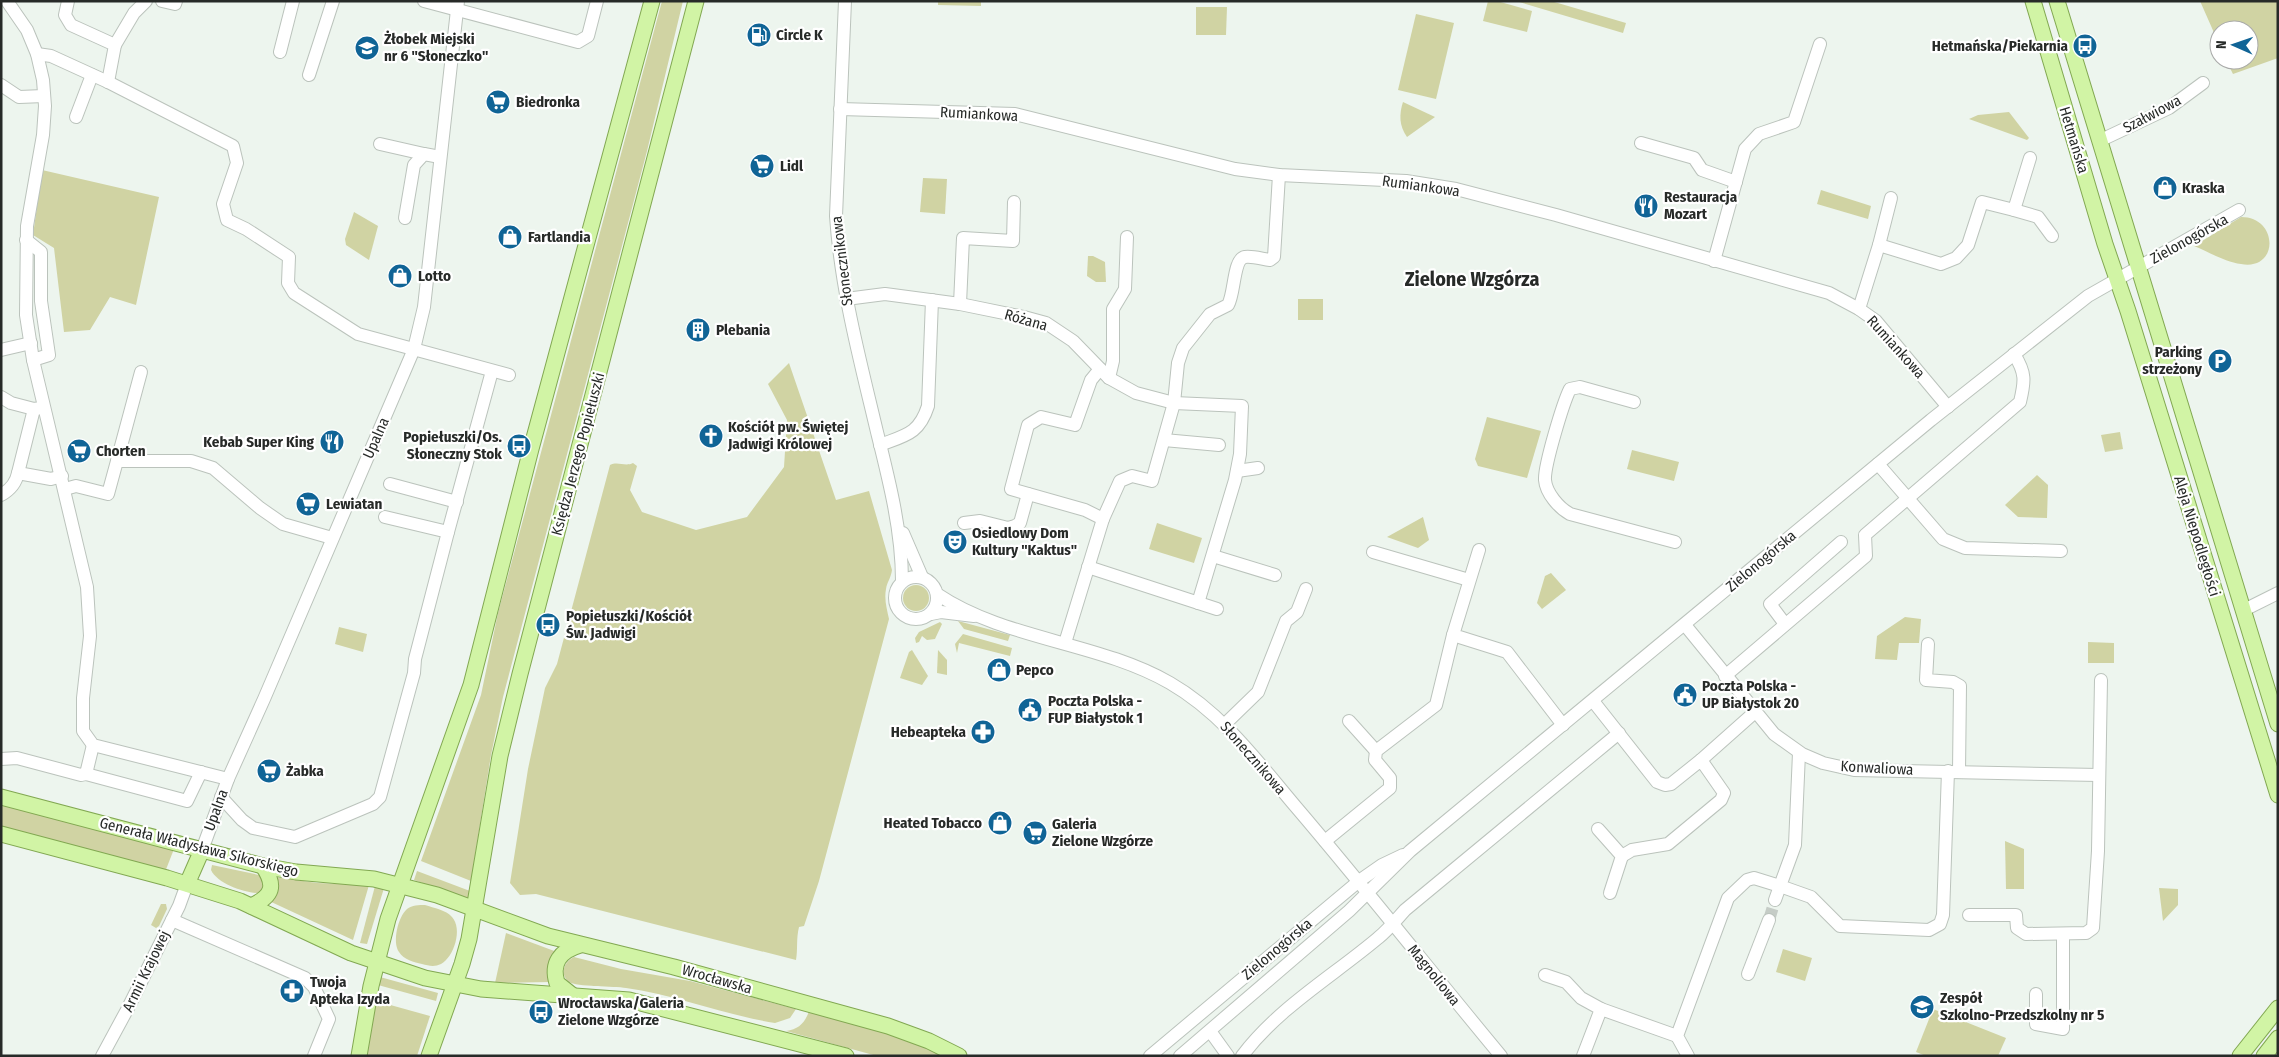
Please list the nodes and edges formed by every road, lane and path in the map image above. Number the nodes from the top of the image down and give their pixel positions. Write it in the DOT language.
graph roads {
  1 [pos="7,1"];
  2 [pos="68,1"];
  3 [pos="146,1"];
  4 [pos="162,1"];
  5 [pos="176,1"];
  6 [pos="293,1"];
  7 [pos="333,1"];
  8 [pos="424,1"];
  9 [pos="597,1"];
  10 [pos="652,1"];
  11 [pos="696,1"];
  12 [pos="845,1"];
  13 [pos="2033,1"];
  14 [pos="2057,1"];
  15 [pos="457,6"];
  16 [pos="1820,44"];
  17 [pos="116,45"];
  18 [pos="280,52"];
  19 [pos="37,54"];
  20 [pos="92,75"];
  21 [pos="309,75"];
  22 [pos="108,82"];
  23 [pos="2203,82"];
  24 [pos="1,85"];
  25 [pos="44,96"];
  26 [pos="840,109"];
  27 [pos="76,116"];
  28 [pos="2099,141"];
  29 [pos="1641,143"];
  30 [pos="380,144"];
  31 [pos="424,154"];
  32 [pos="440,157"];
  33 [pos="2030,158"];
  34 [pos="1279,175"];
  35 [pos="1736,182"];
  36 [pos="1891,198"];
  37 [pos="1014,202"];
  38 [pos="2014,210"];
  39 [pos="2239,210"];
  40 [pos="405,218"];
  41 [pos="2052,236"];
  42 [pos="1127,237"];
  43 [pos="26,240"];
  44 [pos="1879,245"];
  45 [pos="1714,261"];
  46 [pos="2138,266"];
  47 [pos="2117,278"];
  48 [pos="846,299"];
  49 [pos="932,300"];
  50 [pos="960,304"];
  51 [pos="1859,309"];
  52 [pos="31,343"];
  53 [pos="414,349"];
  54 [pos="1,350"];
  55 [pos="2014,354"];
  56 [pos="34,360"];
  57 [pos="1100,369"];
  58 [pos="492,370"];
  59 [pos="141,372"];
  60 [pos="509,375"];
  61 [pos="1110,378"];
  62 [pos="1,397"];
  63 [pos="1634,402"];
  64 [pos="1174,403"];
  65 [pos="1948,406"];
  66 [pos="39,408"];
  67 [pos="1164,440"];
  68 [pos="880,444"];
  69 [pos="1219,445"];
  70 [pos="117,461"];
  71 [pos="1878,464"];
  72 [pos="1258,468"];
  73 [pos="1237,471"];
  74 [pos="18,474"];
  75 [pos="62,476"];
  76 [pos="390,484"];
  77 [pos="65,489"];
  78 [pos="1028,494"];
  79 [pos="1,495"];
  80 [pos="1909,498"];
  81 [pos="456,502"];
  82 [pos="896,516"];
  83 [pos="385,517"];
  84 [pos="1103,519"];
  85 [pos="964,523"];
  86 [pos="448,532"];
  87 [pos="332,538"];
  88 [pos="1675,542"];
  89 [pos="1841,542"];
  90 [pos="1480,550"];
  91 [pos="2061,550"];
  92 [pos="1373,552"];
  93 [pos="1213,556"];
  94 [pos="1088,567"];
  95 [pos="1275,575"];
  96 [pos="922,577"];
  97 [pos="1469,580"];
  98 [pos="902,581"];
  99 [pos="1306,589"];
  100 [pos="2278,593"];
  101 [pos="937,594"];
  102 [pos="1198,603"];
  103 [pos="1217,609"];
  104 [pos="2244,610"];
  105 [pos="931,614"];
  106 [pos="981,617"];
  107 [pos="1785,624"];
  108 [pos="1685,625"];
  109 [pos="1453,635"];
  110 [pos="1065,643"];
  111 [pos="1928,644"];
  112 [pos="1725,676"];
  113 [pos="2101,680"];
  114 [pos="1593,701"];
  115 [pos="1755,712"];
  116 [pos="1350,721"];
  117 [pos="1225,724"];
  118 [pos="2278,724"];
  119 [pos="1563,725"];
  120 [pos="1619,733"];
  121 [pos="93,746"];
  122 [pos="1376,751"];
  123 [pos="1799,753"];
  124 [pos="1,760"];
  125 [pos="1701,760"];
  126 [pos="201,772"];
  127 [pos="1953,772"];
  128 [pos="86,774"];
  129 [pos="2099,775"];
  130 [pos="228,779"];
  131 [pos="2278,795"];
  132 [pos="1,797"];
  133 [pos="220,797"];
  134 [pos="1598,829"];
  135 [pos="1,834"];
  136 [pos="1326,841"];
  137 [pos="202,850"];
  138 [pos="1410,851"];
  139 [pos="1622,856"];
  140 [pos="263,866"];
  141 [pos="1359,881"];
  142 [pos="187,884"];
  143 [pos="399,885"];
  144 [pos="1780,886"];
  145 [pos="1610,893"];
  146 [pos="1368,894"];
  147 [pos="1775,900"];
  148 [pos="251,906"];
  149 [pos="474,909"];
  150 [pos="1970,915"];
  151 [pos="172,920"];
  152 [pos="1769,920"];
  153 [pos="1392,924"];
  154 [pos="2063,934"];
  155 [pos="580,945"];
  156 [pos="376,963"];
  157 [pos="1748,974"];
  158 [pos="1544,975"];
  159 [pos="455,984"];
  160 [pos="2036,994"];
  161 [pos="572,995"];
  162 [pos="2278,1008"];
  163 [pos="1602,1009"];
  164 [pos="1210,1031"];
  165 [pos="1677,1036"];
  166 [pos="2278,1038"];
  167 [pos="102,1056"];
  168 [pos="314,1056"];
  169 [pos="359,1056"];
  170 [pos="430,1056"];
  171 [pos="846,1056"];
  172 [pos="959,1056"];
  173 [pos="1150,1056"];
  174 [pos="1180,1056"];
  175 [pos="1228,1056"];
  176 [pos="1242,1056"];
  177 [pos="1501,1056"];
  178 [pos="1583,1056"];
  179 [pos="1688,1056"];
  180 [pos="2240,1056"];
  181 [pos="2264,1056"];
  1 -- 19 [label="street"];
  2 -- 17 [label="street"];
  3 -- 17 [label="street"];
  4 -- 5 [label="street"];
  6 -- 18 [label="street"];
  7 -- 21 [label="street"];
  8 -- 15 [label="street"];
  9 -- 15 [label="street"];
  10 -- 143 [label="main road"];
  11 -- 149 [label="main road, Księdza Jerzego Popiełuszki"];
  12 -- 26 [label="street, Słonecznikowa"];
  13 -- 47 [label="main road, Hetmańska"];
  14 -- 28 [label="main road, Hetmańska"];
  15 -- 32 [label="street, Upalna"];
  16 -- 35 [label="street"];
  17 -- 22 [label="street"];
  19 -- 20 [label="street"];
  19 -- 25 [label="street"];
  20 -- 22 [label="street"];
  20 -- 27 [label="street"];
  22 -- 53 [label="street"];
  23 -- 28 [label="street, Szałwiowa"];
  24 -- 25 [label="street"];
  25 -- 43 [label="street"];
  26 -- 34 [label="street, Rumiankowa"];
  26 -- 48 [label="street, Słonecznikowa"];
  28 -- 46 [label="main road, Hetmańska"];
  29 -- 35 [label="street"];
  30 -- 31 [label="street"];
  31 -- 32 [label="street"];
  31 -- 40 [label="street"];
  32 -- 53 [label="street, Upalna"];
  33 -- 38 [label="street"];
  34 -- 45 [label="street, Rumiankowa"];
  34 -- 64 [label="street"];
  35 -- 45 [label="street"];
  36 -- 44 [label="street"];
  37 -- 50 [label="street"];
  38 -- 41 [label="street"];
  38 -- 44 [label="street"];
  39 -- 46 [label="street, Zielonogórska"];
  42 -- 61 [label="street"];
  43 -- 52 [label="street"];
  43 -- 56 [label="street"];
  44 -- 51 [label="street"];
  45 -- 51 [label="street, Rumiankowa"];
  46 -- 47 [label="street, Zielonogórska"];
  46 -- 104 [label="main road, Aleja Niepodległości"];
  47 -- 55 [label="street, Zielonogórska"];
  47 -- 131 [label="main road, Aleja Niepodległości"];
  48 -- 49 [label="street, Różana"];
  48 -- 68 [label="street, Słonecznikowa"];
  49 -- 50 [label="street, Różana"];
  49 -- 68 [label="street"];
  50 -- 57 [label="street, Różana"];
  51 -- 65 [label="street, Rumiankowa"];
  52 -- 54 [label="street"];
  52 -- 56 [label="street"];
  53 -- 58 [label="street"];
  53 -- 87 [label="street, Upalna"];
  55 -- 65 [label="street, Zielonogórska"];
  55 -- 80 [label="street"];
  56 -- 66 [label="street"];
  57 -- 61 [label="street, Różana"];
  57 -- 78 [label="street"];
  58 -- 60 [label="street"];
  58 -- 81 [label="street"];
  59 -- 70 [label="street"];
  61 -- 64 [label="street, Różana"];
  62 -- 66 [label="street"];
  63 -- 88 [label="street"];
  64 -- 67 [label="street"];
  64 -- 73 [label="street, Różana"];
  65 -- 71 [label="street, Zielonogórska"];
  66 -- 74 [label="street"];
  66 -- 75 [label="street"];
  67 -- 69 [label="street"];
  67 -- 84 [label="street"];
  68 -- 82 [label="street, Słonecznikowa"];
  70 -- 77 [label="street"];
  70 -- 87 [label="street"];
  71 -- 80 [label="street"];
  71 -- 108 [label="street, Zielonogórska"];
  72 -- 73 [label="street"];
  73 -- 93 [label="street"];
  74 -- 75 [label="street"];
  74 -- 79 [label="street"];
  75 -- 77 [label="street"];
  76 -- 81 [label="street"];
  77 -- 121 [label="street"];
  78 -- 84 [label="street"];
  78 -- 85 [label="street"];
  80 -- 91 [label="street"];
  80 -- 107 [label="street"];
  81 -- 86 [label="street"];
  82 -- 96 [label="street, Słonecznikowa"];
  82 -- 98 [label="street, Słonecznikowa"];
  83 -- 86 [label="street"];
  84 -- 94 [label="street"];
  86 -- 133 [label="street"];
  87 -- 130 [label="street, Upalna"];
  89 -- 107 [label="street"];
  90 -- 97 [label="street"];
  92 -- 97 [label="street"];
  93 -- 95 [label="street"];
  93 -- 102 [label="street"];
  94 -- 102 [label="street"];
  94 -- 110 [label="street"];
  96 -- 98 [label="street"];
  96 -- 101 [label="street"];
  97 -- 109 [label="street"];
  98 -- 105 [label="street"];
  99 -- 117 [label="street"];
  100 -- 104 [label="street"];
  101 -- 105 [label="street"];
  101 -- 106 [label="street, Słonecznikowa"];
  102 -- 103 [label="street"];
  104 -- 118 [label="main road, Aleja Niepodległości"];
  105 -- 106 [label="street, Słonecznikowa"];
  106 -- 110 [label="street, Słonecznikowa"];
  107 -- 112 [label="street"];
  108 -- 112 [label="street, Konwaliowa"];
  108 -- 114 [label="street, Zielonogórska"];
  109 -- 119 [label="street"];
  109 -- 122 [label="street"];
  110 -- 117 [label="street, Słonecznikowa"];
  111 -- 127 [label="street"];
  112 -- 115 [label="street, Konwaliowa"];
  113 -- 129 [label="street"];
  114 -- 119 [label="street, Zielonogórska"];
  114 -- 120 [label="street"];
  115 -- 123 [label="street, Konwaliowa"];
  115 -- 125 [label="street"];
  116 -- 122 [label="street"];
  117 -- 136 [label="street, Słonecznikowa"];
  119 -- 138 [label="street, Zielonogórska"];
  120 -- 125 [label="street"];
  120 -- 153 [label="street"];
  121 -- 126 [label="street"];
  121 -- 128 [label="street"];
  122 -- 136 [label="street"];
  123 -- 127 [label="street, Konwaliowa"];
  123 -- 144 [label="street"];
  124 -- 128 [label="street"];
  125 -- 139 [label="street"];
  126 -- 128 [label="street"];
  126 -- 130 [label="street"];
  127 -- 129 [label="street, Konwaliowa"];
  127 -- 144 [label="street"];
  129 -- 154 [label="street"];
  130 -- 133 [label="street, Upalna"];
  132 -- 137 [label="main road, Generała Władysława Sikorskiego"];
  133 -- 137 [label="street, Upalna"];
  134 -- 139 [label="street"];
  135 -- 142 [label="main road"];
  136 -- 141 [label="street, Słonecznikowa"];
  137 -- 140 [label="main road, Generała Władysława Sikorskiego"];
  137 -- 142 [label="main road"];
  138 -- 141 [label="street, Zielonogórska"];
  138 -- 146 [label="street, Zielonogórska"];
  139 -- 145 [label="street"];
  140 -- 143 [label="main road, Generała Władysława Sikorskiego"];
  140 -- 148 [label="main road"];
  141 -- 146 [label="street, Słonecznikowa"];
  141 -- 173 [label="street, Zielonogórska"];
  142 -- 148 [label="main road"];
  142 -- 151 [label="street, Armii Krajowej"];
  143 -- 149 [label="main road, Generała Władysława Sikorskiego"];
  143 -- 156 [label="main road"];
  144 -- 147 [label="street"];
  144 -- 165 [label="street"];
  146 -- 153 [label="street, Magnoliowa"];
  146 -- 164 [label="street, Zielonogórska"];
  148 -- 156 [label="main road"];
  149 -- 155 [label="main road, Wrocławska"];
  149 -- 159 [label="main road, Księdza Jerzego Popiełuszki"];
  150 -- 154 [label="street"];
  151 -- 167 [label="street, Armii Krajowej"];
  151 -- 168 [label="street"];
  152 -- 157 [label="street"];
  153 -- 176 [label="street"];
  153 -- 177 [label="street, Magnoliowa"];
  154 -- 160 [label="street"];
  155 -- 161 [label="main road"];
  155 -- 172 [label="main road, Wrocławska"];
  156 -- 159 [label="main road"];
  156 -- 169 [label="main road"];
  158 -- 163 [label="street"];
  159 -- 161 [label="main road"];
  159 -- 170 [label="main road"];
  161 -- 171 [label="main road"];
  162 -- 180 [label="main road"];
  163 -- 165 [label="street"];
  163 -- 178 [label="street"];
  164 -- 174 [label="street, Zielonogórska"];
  164 -- 175 [label="street"];
  165 -- 179 [label="street"];
  166 -- 181 [label="main road"];
}
